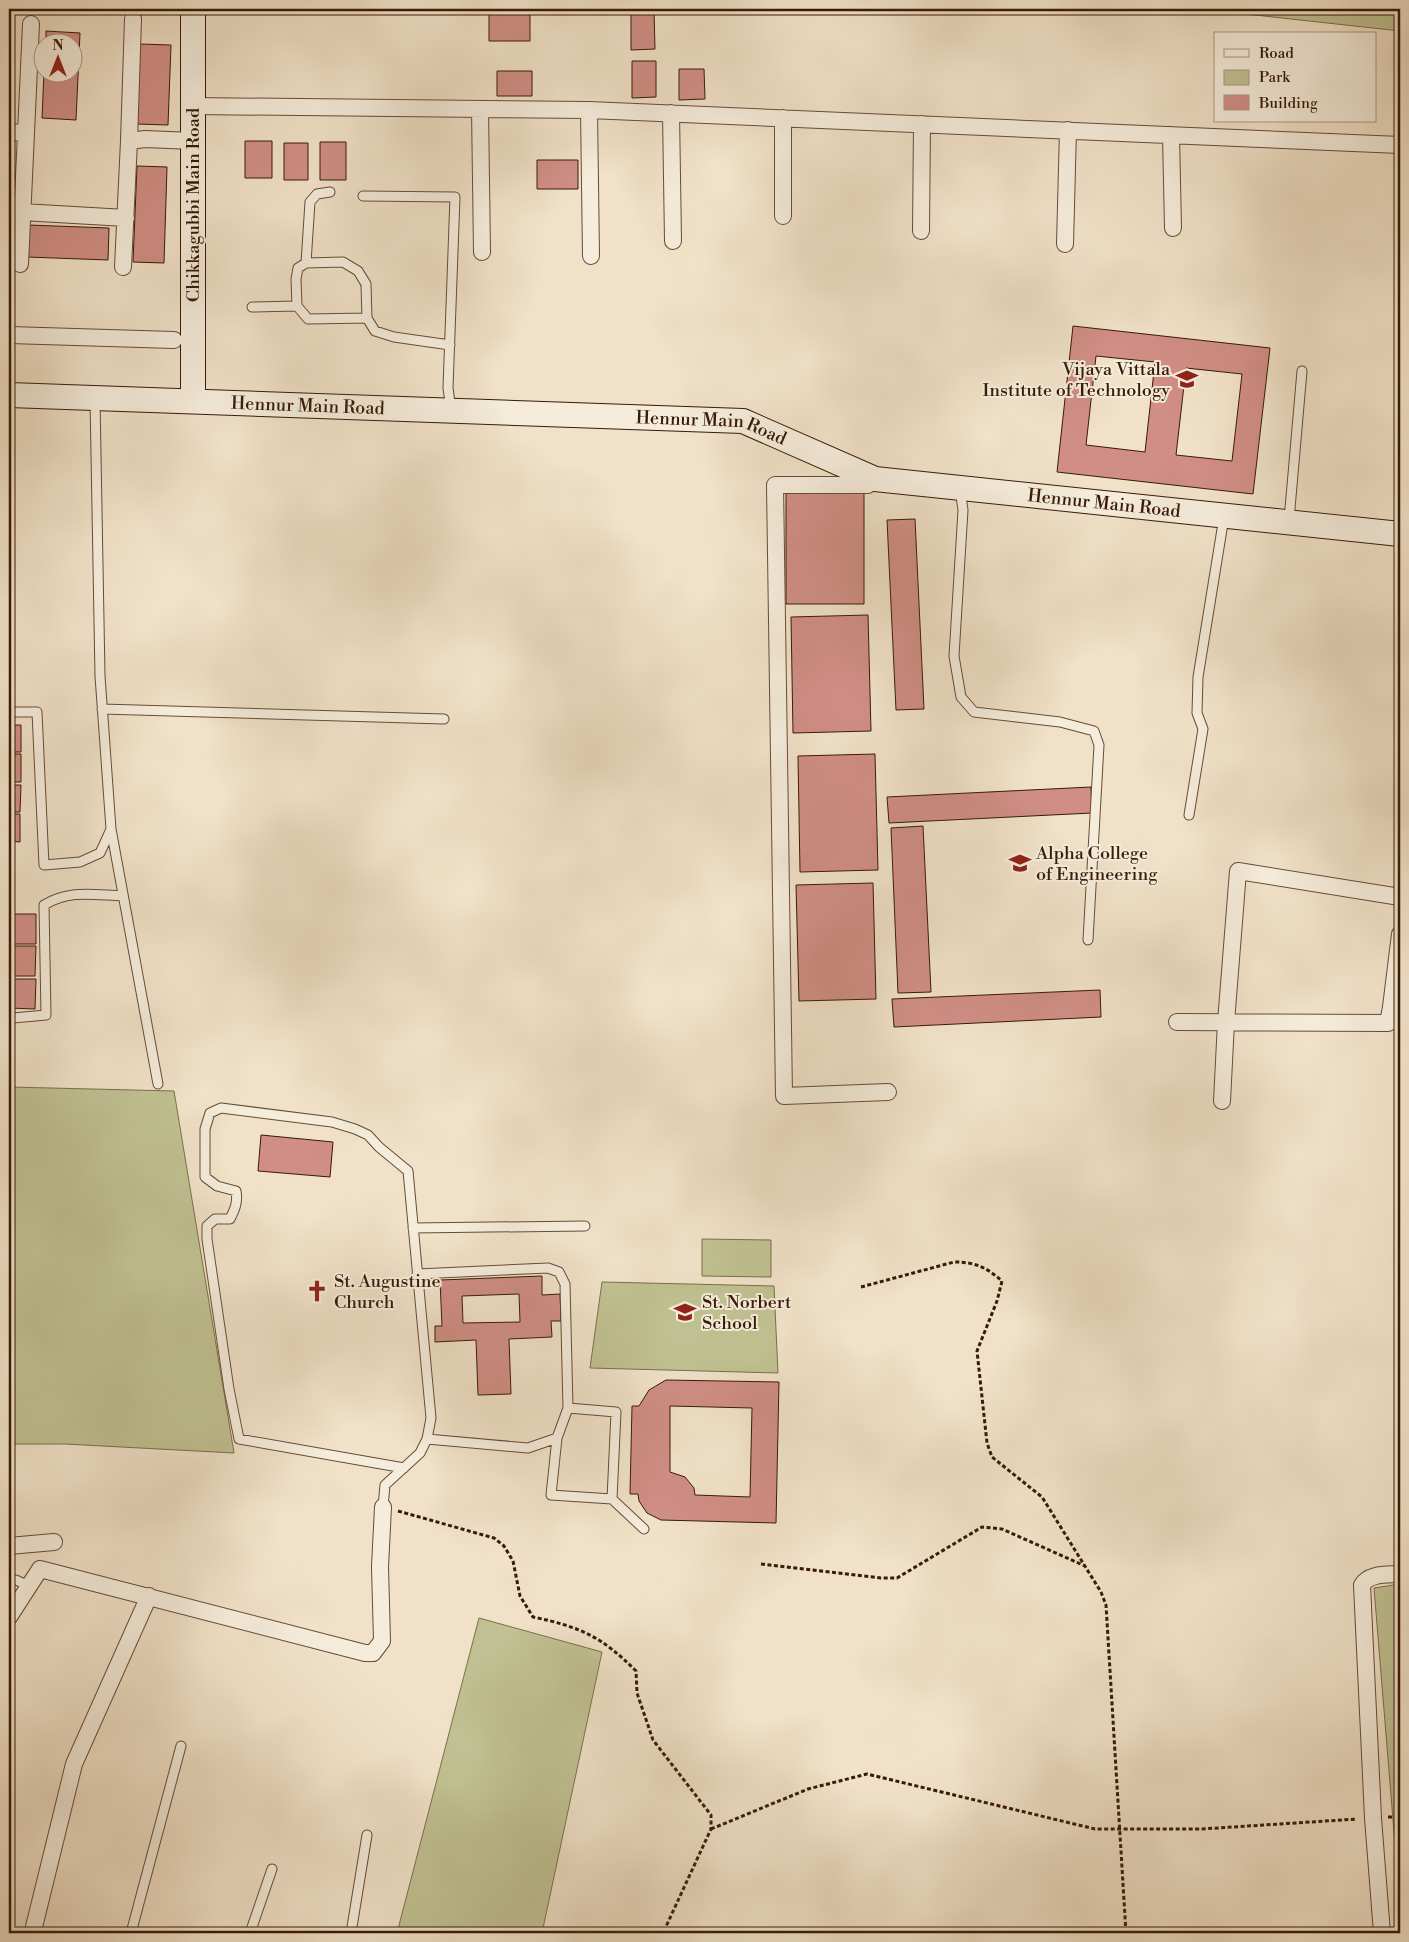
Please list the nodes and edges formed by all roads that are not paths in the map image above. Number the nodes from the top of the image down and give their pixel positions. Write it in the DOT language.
graph roads {
  1 [pos="193,9"];
  2 [pos="133,19"];
  3 [pos="32,24"];
  4 [pos="193,106"];
  5 [pos="480,109"];
  6 [pos="589,110"];
  7 [pos="671,113"];
  8 [pos="783,118"];
  9 [pos="922,124"];
  10 [pos="1068,130"];
  11 [pos="9,132"];
  12 [pos="26,133"];
  13 [pos="1171,135"];
  14 [pos="130,141"];
  15 [pos="193,141"];
  16 [pos="1400,145"];
  17 [pos="330,192"];
  18 [pos="363,196"];
  19 [pos="22,212"];
  20 [pos="783,216"];
  21 [pos="126,218"];
  22 [pos="1173,228"];
  23 [pos="921,231"];
  24 [pos="674,240"];
  25 [pos="1065,244"];
  26 [pos="482,252"];
  27 [pos="591,256"];
  28 [pos="306,263"];
  29 [pos="20,264"];
  30 [pos="123,267"];
  31 [pos="297,306"];
  32 [pos="252,307"];
  33 [pos="367,318"];
  34 [pos="9,335"];
  35 [pos="174,340"];
  36 [pos="450,344"];
  37 [pos="1302,371"];
  38 [pos="9,395"];
  39 [pos="95,398"];
  40 [pos="193,401"];
  41 [pos="451,410"];
  42 [pos="875,480"];
  43 [pos="960,488"];
  44 [pos="1224,516"];
  45 [pos="1288,522"];
  46 [pos="1400,534"];
  47 [pos="102,709"];
  48 [pos="9,712"];
  49 [pos="444,719"];
  50 [pos="1189,815"];
  51 [pos="111,829"];
  52 [pos="123,896"];
  53 [pos="1400,897"];
  54 [pos="1400,934"];
  55 [pos="1088,940"];
  56 [pos="9,1022"];
  57 [pos="1177,1022"];
  58 [pos="1226,1022"];
  59 [pos="158,1084"];
  60 [pos="888,1092"];
  61 [pos="1222,1101"];
  62 [pos="585,1226"];
  63 [pos="413,1228"];
  64 [pos="417,1274"];
  65 [pos="568,1408"];
  66 [pos="557,1438"];
  67 [pos="427,1439"];
  68 [pos="404,1468"];
  69 [pos="612,1499"];
  70 [pos="383,1506"];
  71 [pos="644,1529"];
  72 [pos="54,1542"];
  73 [pos="9,1546"];
  74 [pos="1400,1574"];
  75 [pos="9,1580"];
  76 [pos="29,1586"];
  77 [pos="149,1596"];
  78 [pos="9,1617"];
  79 [pos="182,1746"];
  80 [pos="366,1835"];
  81 [pos="272,1869"];
  82 [pos="34,1933"];
  83 [pos="131,1933"];
  84 [pos="250,1933"];
  85 [pos="351,1933"];
  86 [pos="1382,1933"];
  1 -- 4 [label="main road, Chikkagubbi Main Road"];
  2 -- 14 [label="street"];
  3 -- 12 [label="street"];
  4 -- 5 [label="street"];
  4 -- 15 [label="main road, Chikkagubbi Main Road"];
  5 -- 6 [label="street"];
  5 -- 26 [label="street"];
  6 -- 7 [label="street"];
  6 -- 27 [label="street"];
  7 -- 8 [label="street"];
  7 -- 24 [label="street"];
  8 -- 9 [label="street"];
  8 -- 20 [label="street"];
  9 -- 10 [label="street"];
  9 -- 23 [label="street"];
  10 -- 13 [label="street"];
  10 -- 25 [label="street"];
  11 -- 12 [label="street"];
  12 -- 19 [label="street"];
  13 -- 16 [label="street"];
  13 -- 22 [label="street"];
  14 -- 15 [label="street"];
  14 -- 21 [label="street"];
  15 -- 40 [label="main road, Chikkagubbi Main Road"];
  17 -- 28 [label="lane"];
  18 -- 36 [label="lane"];
  19 -- 21 [label="street"];
  19 -- 29 [label="street"];
  21 -- 30 [label="street"];
  28 -- 31 [label="lane"];
  28 -- 33 [label="lane"];
  31 -- 32 [label="lane"];
  31 -- 33 [label="lane"];
  33 -- 36 [label="lane"];
  34 -- 35 [label="street"];
  36 -- 41 [label="lane"];
  37 -- 45 [label="lane"];
  38 -- 39 [label="main road, Hennur Main Road"];
  39 -- 40 [label="main road, Hennur Main Road"];
  39 -- 47 [label="lane"];
  40 -- 41 [label="main road, Hennur Main Road"];
  41 -- 42 [label="main road, Hennur Main Road"];
  42 -- 43 [label="main road, Hennur Main Road"];
  42 -- 60 [label="street"];
  43 -- 44 [label="main road, Hennur Main Road"];
  43 -- 55 [label="lane"];
  44 -- 45 [label="main road, Hennur Main Road"];
  44 -- 50 [label="lane"];
  45 -- 46 [label="main road, Hennur Main Road"];
  47 -- 49 [label="lane"];
  47 -- 51 [label="lane"];
  48 -- 51 [label="lane"];
  51 -- 52 [label="lane"];
  52 -- 56 [label="lane"];
  52 -- 59 [label="lane"];
  53 -- 58 [label="street"];
  54 -- 58 [label="street"];
  57 -- 58 [label="street"];
  58 -- 61 [label="street"];
  62 -- 63 [label="lane"];
  63 -- 64 [label="lane"];
  63 -- 68 [label="lane"];
  64 -- 65 [label="lane"];
  64 -- 67 [label="lane"];
  65 -- 66 [label="lane"];
  65 -- 69 [label="lane"];
  66 -- 67 [label="lane"];
  66 -- 69 [label="lane"];
  67 -- 68 [label="lane"];
  68 -- 70 [label="lane"];
  69 -- 71 [label="lane"];
  70 -- 77 [label="street"];
  72 -- 73 [label="street"];
  74 -- 86 [label="street"];
  75 -- 76 [label="lane"];
  76 -- 77 [label="street"];
  76 -- 78 [label="street"];
  77 -- 82 [label="street"];
  79 -- 83 [label="lane"];
  80 -- 85 [label="lane"];
  81 -- 84 [label="lane"];
}
